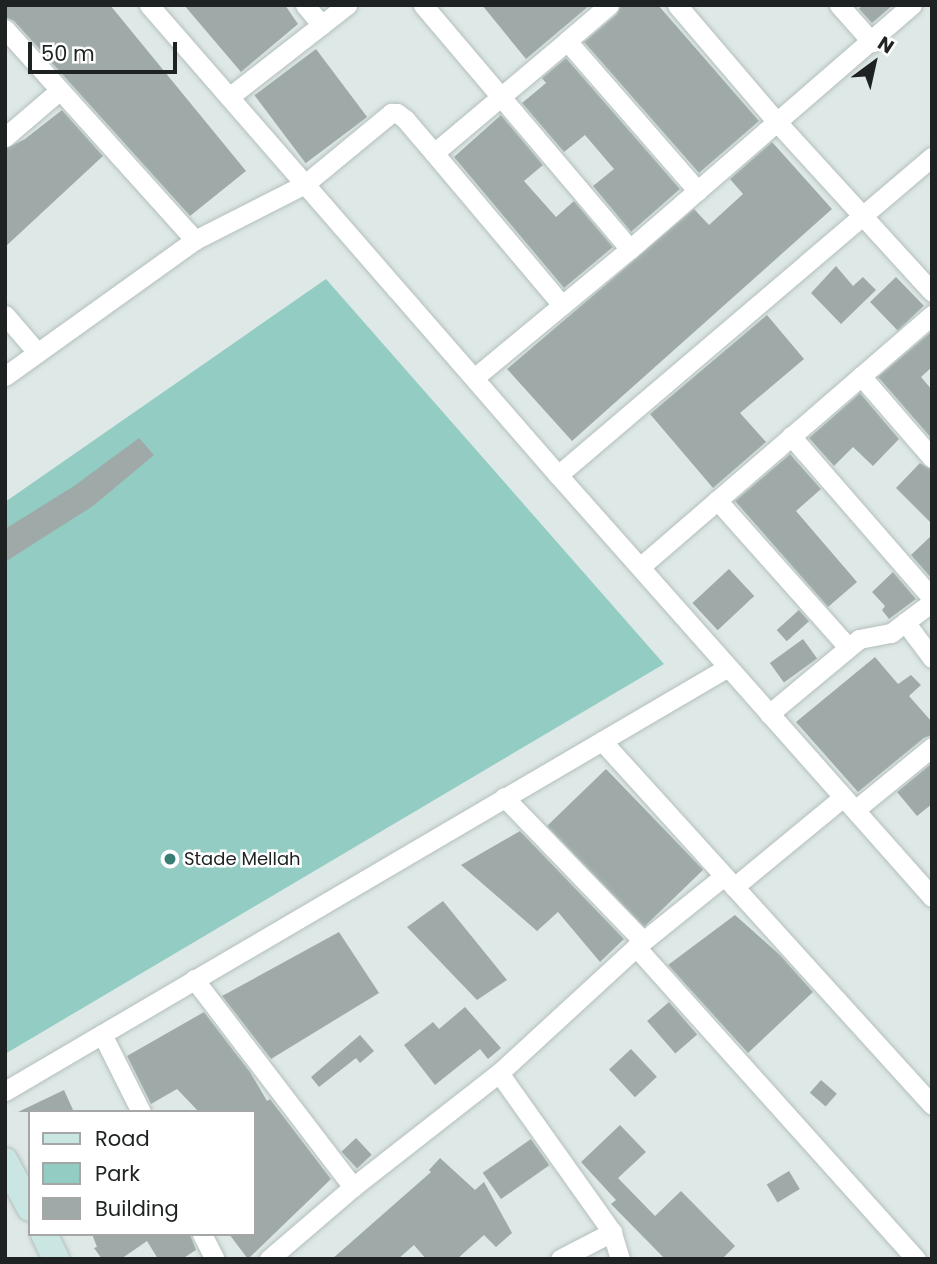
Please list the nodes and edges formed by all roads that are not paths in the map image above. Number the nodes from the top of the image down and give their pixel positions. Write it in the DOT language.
graph roads {
  1 [pos="149,5"];
  2 [pos="305,5"];
  3 [pos="347,5"];
  4 [pos="423,5"];
  5 [pos="609,5"];
  6 [pos="677,5"];
  7 [pos="839,5"];
  8 [pos="912,5"];
  9 [pos="322,25"];
  10 [pos="5,29"];
  11 [pos="567,41"];
  12 [pos="872,42"];
  13 [pos="60,90"];
  14 [pos="229,97"];
  15 [pos="501,98"];
  16 [pos="776,121"];
  17 [pos="5,137"];
  18 [pos="434,153"];
  19 [pos="932,157"];
  20 [pos="305,184"];
  21 [pos="698,191"];
  22 [pos="862,217"];
  23 [pos="195,240"];
  24 [pos="630,249"];
  25 [pos="932,292"];
  26 [pos="562,305"];
  27 [pos="5,315"];
  28 [pos="932,315"];
  29 [pos="36,351"];
  30 [pos="5,376"];
  31 [pos="861,376"];
  32 [pos="474,378"];
  33 [pos="791,436"];
  34 [pos="932,458"];
  35 [pos="558,475"];
  36 [pos="717,500"];
  37 [pos="640,567"];
  38 [pos="932,600"];
  39 [pos="905,622"];
  40 [pos="848,647"];
  41 [pos="932,658"];
  42 [pos="729,667"];
  43 [pos="769,714"];
  44 [pos="602,741"];
  45 [pos="932,747"];
  46 [pos="504,797"];
  47 [pos="849,803"];
  48 [pos="729,881"];
  49 [pos="932,897"];
  50 [pos="640,944"];
  51 [pos="194,979"];
  52 [pos="102,1034"];
  53 [pos="499,1073"];
  54 [pos="5,1091"];
  55 [pos="932,1105"];
  56 [pos="140,1110"];
  57 [pos="5,1161"];
  58 [pos="354,1186"];
  59 [pos="28,1204"];
  60 [pos="612,1232"];
  61 [pos="45,1236"];
  62 [pos="203,1236"];
  63 [pos="932,1249"];
  64 [pos="57,1259"];
  65 [pos="215,1259"];
  66 [pos="269,1259"];
  67 [pos="560,1259"];
  68 [pos="620,1259"];
  69 [pos="918,1259"];
  1 -- 14 [label="street"];
  2 -- 9 [label="street"];
  3 -- 9 [label="street"];
  4 -- 15 [label="street"];
  5 -- 11 [label="street"];
  6 -- 16 [label="street"];
  7 -- 12 [label="street"];
  8 -- 12 [label="street"];
  9 -- 14 [label="street"];
  10 -- 13 [label="street"];
  11 -- 15 [label="street"];
  11 -- 21 [label="street"];
  12 -- 16 [label="street"];
  13 -- 17 [label="street"];
  13 -- 23 [label="street"];
  14 -- 20 [label="street"];
  15 -- 18 [label="street"];
  15 -- 24 [label="street"];
  16 -- 21 [label="street"];
  16 -- 22 [label="street"];
  18 -- 20 [label="street"];
  18 -- 26 [label="street"];
  19 -- 22 [label="street"];
  20 -- 23 [label="street"];
  20 -- 32 [label="street"];
  21 -- 24 [label="street"];
  22 -- 25 [label="street"];
  22 -- 35 [label="street"];
  23 -- 29 [label="street"];
  24 -- 26 [label="street"];
  26 -- 32 [label="street"];
  27 -- 29 [label="street"];
  28 -- 31 [label="street"];
  29 -- 30 [label="street"];
  31 -- 33 [label="street"];
  31 -- 34 [label="street"];
  32 -- 35 [label="street"];
  33 -- 36 [label="street"];
  33 -- 38 [label="street"];
  35 -- 37 [label="street"];
  36 -- 37 [label="street"];
  36 -- 40 [label="street"];
  37 -- 42 [label="street"];
  38 -- 39 [label="street"];
  39 -- 40 [label="street"];
  39 -- 41 [label="street"];
  40 -- 43 [label="street"];
  42 -- 43 [label="street"];
  42 -- 44 [label="street"];
  43 -- 47 [label="street"];
  44 -- 46 [label="street"];
  44 -- 48 [label="street"];
  45 -- 47 [label="street"];
  46 -- 50 [label="street"];
  46 -- 51 [label="street"];
  47 -- 48 [label="street"];
  47 -- 49 [label="street"];
  48 -- 50 [label="street"];
  48 -- 55 [label="street"];
  50 -- 53 [label="street"];
  50 -- 69 [label="street"];
  51 -- 52 [label="street"];
  51 -- 58 [label="street"];
  52 -- 54 [label="street"];
  52 -- 56 [label="street"];
  53 -- 58 [label="street"];
  53 -- 60 [label="street"];
  57 -- 59 [label="main road"];
  58 -- 66 [label="street"];
  60 -- 67 [label="street"];
  60 -- 68 [label="street"];
  61 -- 64 [label="main road"];
  62 -- 65 [label="street"];
  63 -- 69 [label="street"];
}
